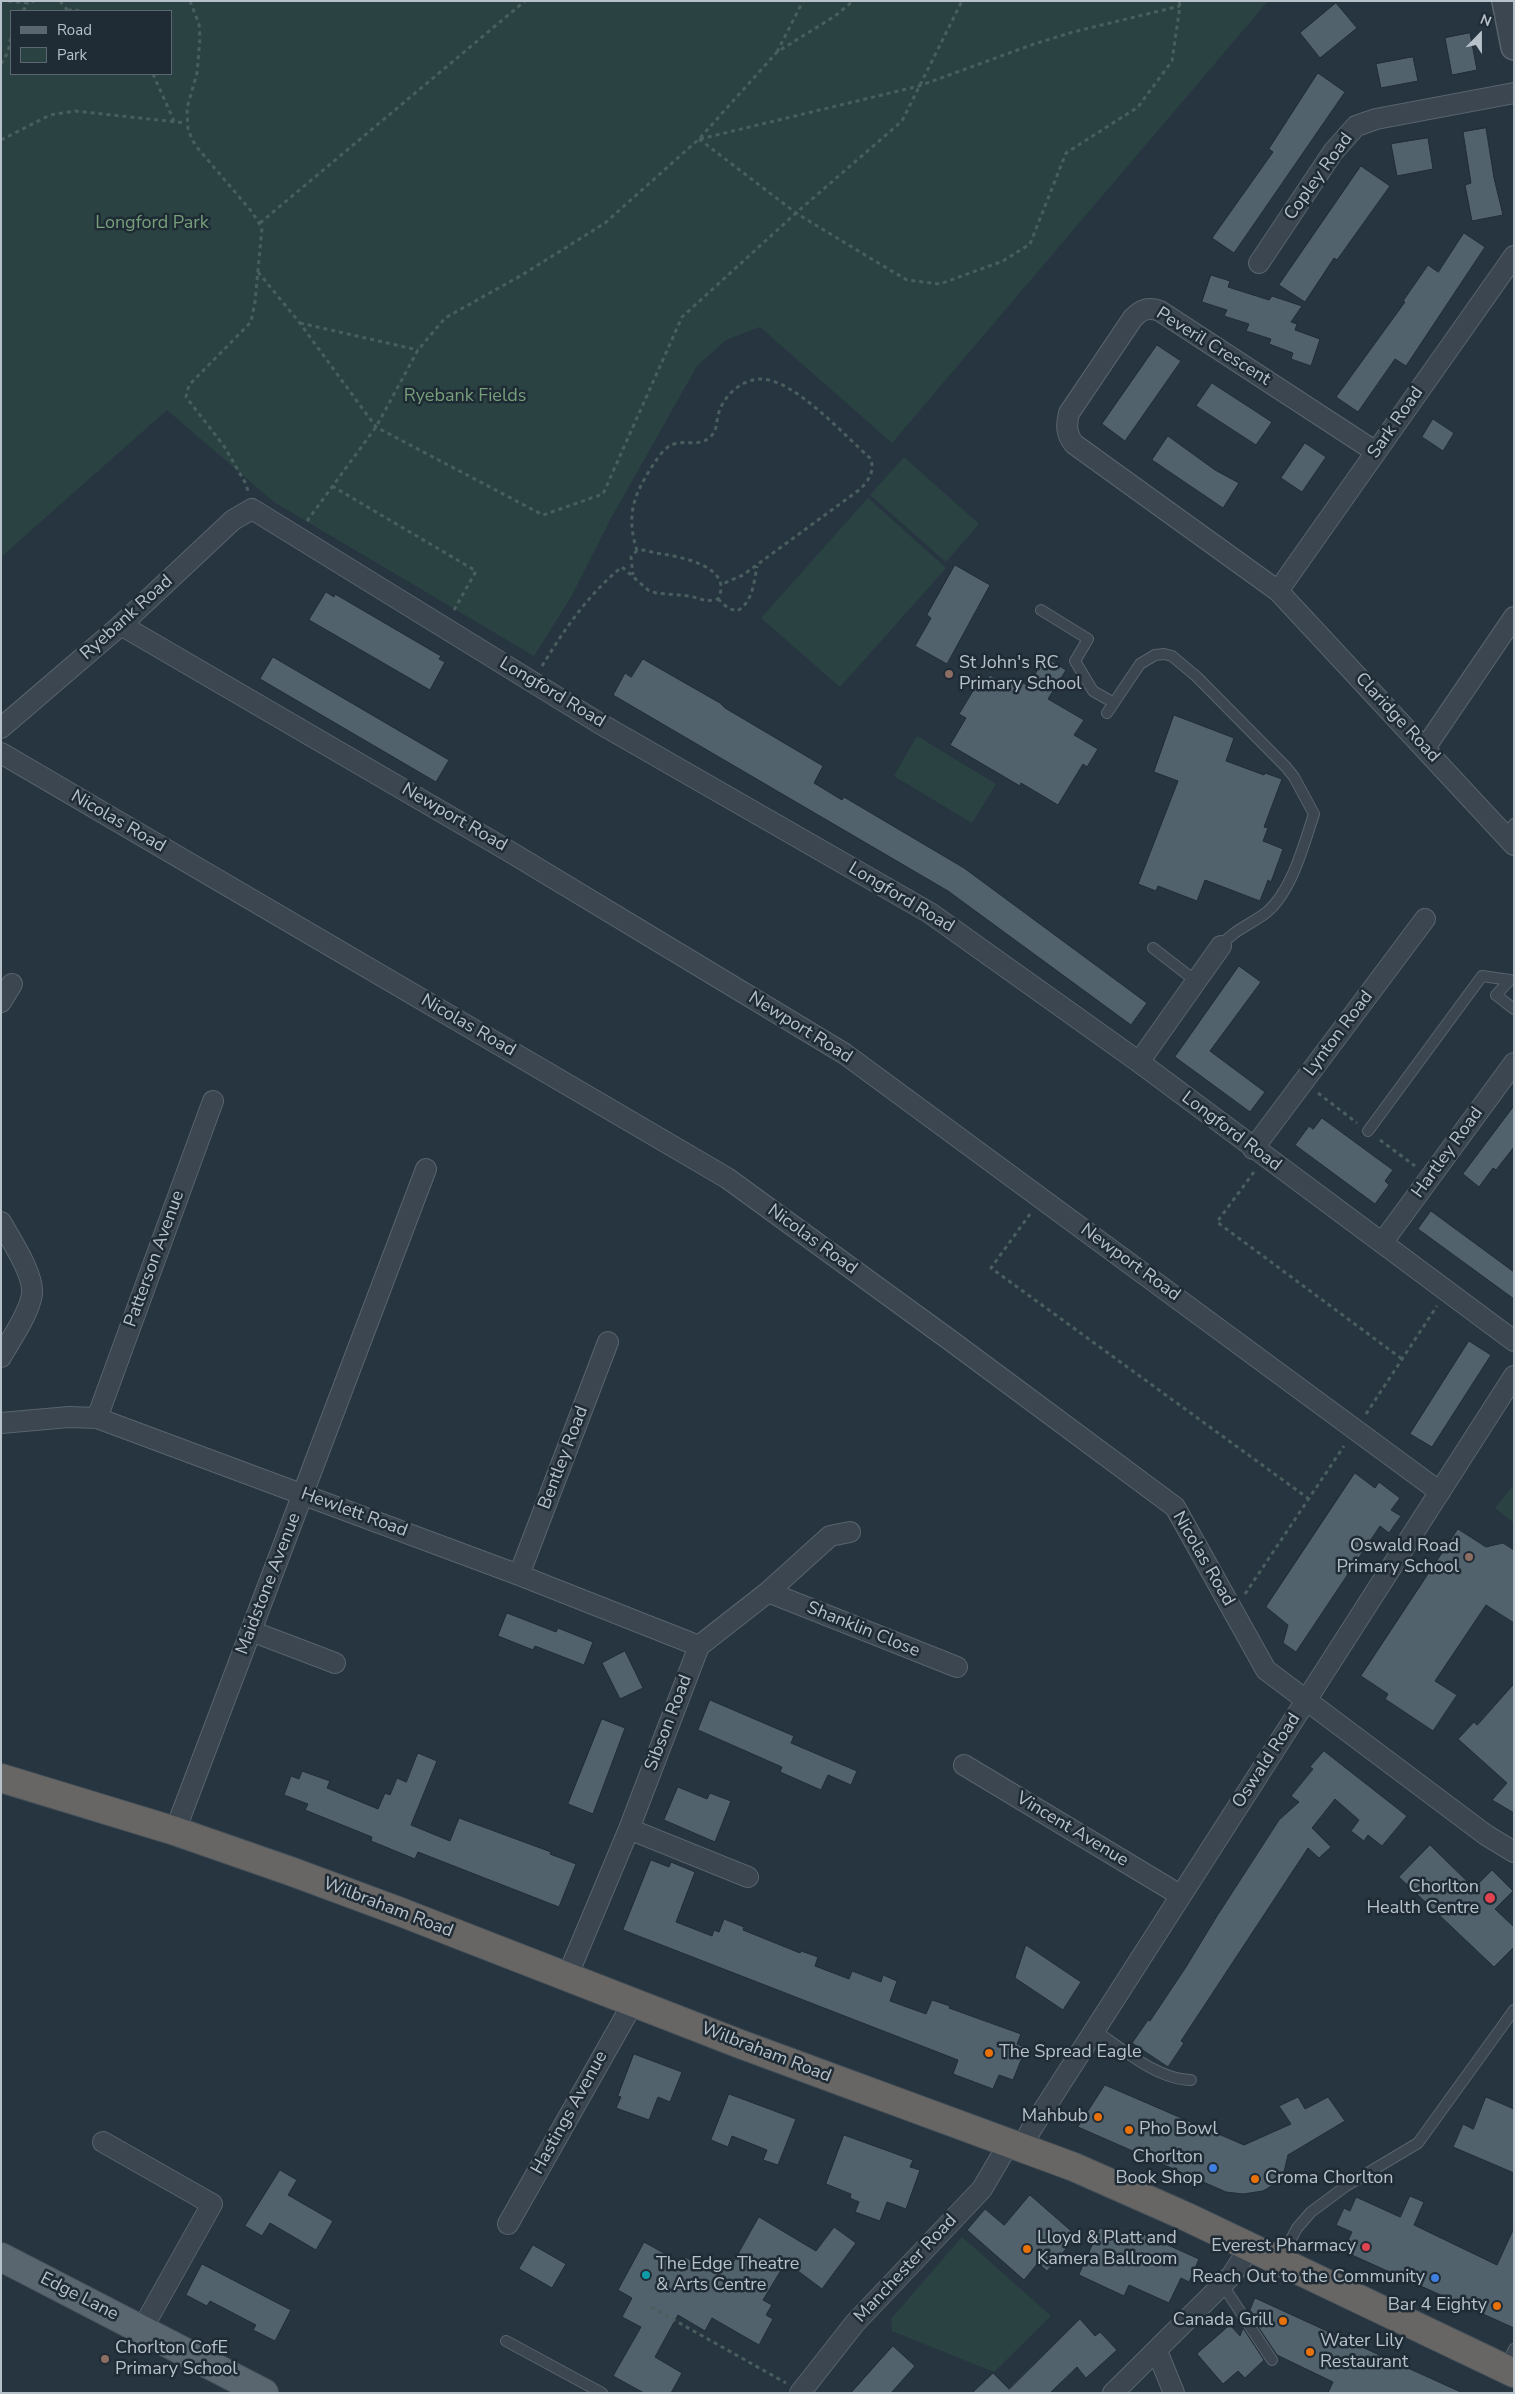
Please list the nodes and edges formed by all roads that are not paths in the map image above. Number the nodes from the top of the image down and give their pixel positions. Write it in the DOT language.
graph roads {
  1 [pos="1505,1"];
  2 [pos="1512,34"];
  3 [pos="1514,93"];
  4 [pos="1514,256"];
  5 [pos="1259,263"];
  6 [pos="1376,452"];
  7 [pos="252,509"];
  8 [pos="1278,591"];
  9 [pos="1041,610"];
  10 [pos="1514,617"];
  11 [pos="121,625"];
  12 [pos="1114,703"];
  13 [pos="1107,714"];
  14 [pos="1,728"];
  15 [pos="1425,748"];
  16 [pos="1,753"];
  17 [pos="1511,835"];
  18 [pos="1425,920"];
  19 [pos="1220,946"];
  20 [pos="1153,948"];
  21 [pos="1513,981"];
  22 [pos="1197,982"];
  23 [pos="12,984"];
  24 [pos="1,1002"];
  25 [pos="1514,1009"];
  26 [pos="1139,1062"];
  27 [pos="1514,1063"];
  28 [pos="213,1101"];
  29 [pos="1368,1131"];
  30 [pos="1259,1153"];
  31 [pos="426,1169"];
  32 [pos="1,1222"];
  33 [pos="1382,1243"];
  34 [pos="1514,1341"];
  35 [pos="608,1342"];
  36 [pos="1,1357"];
  37 [pos="1514,1376"];
  38 [pos="97,1418"];
  39 [pos="1,1423"];
  40 [pos="1440,1492"];
  41 [pos="303,1494"];
  42 [pos="850,1532"];
  43 [pos="519,1575"];
  44 [pos="768,1592"];
  45 [pos="251,1631"];
  46 [pos="699,1646"];
  47 [pos="335,1663"];
  48 [pos="957,1667"];
  49 [pos="1306,1700"];
  50 [pos="964,1765"];
  51 [pos="1,1778"];
  52 [pos="628,1829"];
  53 [pos="175,1831"];
  54 [pos="1514,1852"];
  55 [pos="748,1877"];
  56 [pos="1180,1895"];
  57 [pos="568,1977"];
  58 [pos="633,2002"];
  59 [pos="1514,2010"];
  60 [pos="1094,2030"];
  61 [pos="1191,2080"];
  62 [pos="103,2142"];
  63 [pos="1015,2146"];
  64 [pos="508,2224"];
  65 [pos="1250,2247"];
  66 [pos="1,2257"];
  67 [pos="1279,2261"];
  68 [pos="1221,2286"];
  69 [pos="142,2329"];
  70 [pos="506,2341"];
  71 [pos="1157,2351"];
  72 [pos="1272,2360"];
  73 [pos="1511,2364"];
  74 [pos="801,2392"];
  75 [pos="264,2393"];
  76 [pos="602,2393"];
  77 [pos="1113,2393"];
  78 [pos="1174,2393"];
  1 -- 2 [label="street"];
  3 -- 5 [label="street, Copley Road"];
  4 -- 6 [label="street, Sark Road"];
  6 -- 8 [label="street, Sark Road"];
  6 -- 8 [label="street, Peveril Crescent"];
  7 -- 11 [label="street, Ryebank Road"];
  7 -- 26 [label="street, Longford Road"];
  8 -- 15 [label="street, Claridge Road"];
  9 -- 12 [label="lane"];
  10 -- 15 [label="street"];
  11 -- 14 [label="street, Ryebank Road"];
  11 -- 40 [label="street, Newport Road"];
  12 -- 13 [label="lane"];
  12 -- 19 [label="lane"];
  15 -- 17 [label="street, Claridge Road"];
  16 -- 49 [label="street, Nicolas Road"];
  18 -- 30 [label="street, Lynton Road"];
  19 -- 22 [label="street"];
  20 -- 22 [label="lane"];
  21 -- 25 [label="lane"];
  21 -- 29 [label="lane"];
  22 -- 26 [label="street"];
  23 -- 24 [label="street"];
  26 -- 30 [label="street, Longford Road"];
  27 -- 33 [label="street, Hartley Road"];
  28 -- 38 [label="street, Patterson Avenue"];
  30 -- 33 [label="street, Longford Road"];
  31 -- 41 [label="street, Maidstone Avenue"];
  32 -- 36 [label="street"];
  33 -- 34 [label="street, Longford Road"];
  35 -- 43 [label="street, Bentley Road"];
  37 -- 40 [label="street, Oswald Road"];
  38 -- 39 [label="street, Hewlett Road"];
  38 -- 41 [label="street, Hewlett Road"];
  40 -- 49 [label="street, Oswald Road"];
  41 -- 43 [label="street, Hewlett Road"];
  41 -- 45 [label="street, Maidstone Avenue"];
  42 -- 44 [label="street"];
  43 -- 46 [label="street, Hewlett Road"];
  44 -- 46 [label="street"];
  44 -- 48 [label="street, Shanklin Close"];
  45 -- 47 [label="street"];
  45 -- 53 [label="street, Maidstone Avenue"];
  46 -- 52 [label="street, Sibson Road"];
  49 -- 54 [label="street, Nicolas Road"];
  49 -- 56 [label="street, Oswald Road"];
  50 -- 56 [label="street, Vincent Avenue"];
  51 -- 53 [label="highway, Wilbraham Road"];
  52 -- 55 [label="street"];
  52 -- 57 [label="street, Sibson Road"];
  53 -- 57 [label="highway, Wilbraham Road"];
  56 -- 60 [label="street, Oswald Road"];
  57 -- 58 [label="highway, Wilbraham Road"];
  58 -- 63 [label="highway, Wilbraham Road"];
  58 -- 64 [label="street, Hastings Avenue"];
  59 -- 67 [label="lane"];
  60 -- 61 [label="lane"];
  60 -- 63 [label="street, Oswald Road"];
  62 -- 69 [label="street"];
  63 -- 65 [label="highway, Wilbraham Road"];
  63 -- 74 [label="street, Manchester Road"];
  65 -- 67 [label="highway, Wilbraham Road"];
  65 -- 68 [label="street"];
  66 -- 69 [label="main road, Edge Lane"];
  67 -- 73 [label="highway, Wilbraham Road"];
  68 -- 71 [label="street"];
  68 -- 72 [label="lane"];
  69 -- 75 [label="main road, Edge Lane"];
  70 -- 76 [label="lane"];
  71 -- 77 [label="street"];
  71 -- 78 [label="street"];
}
